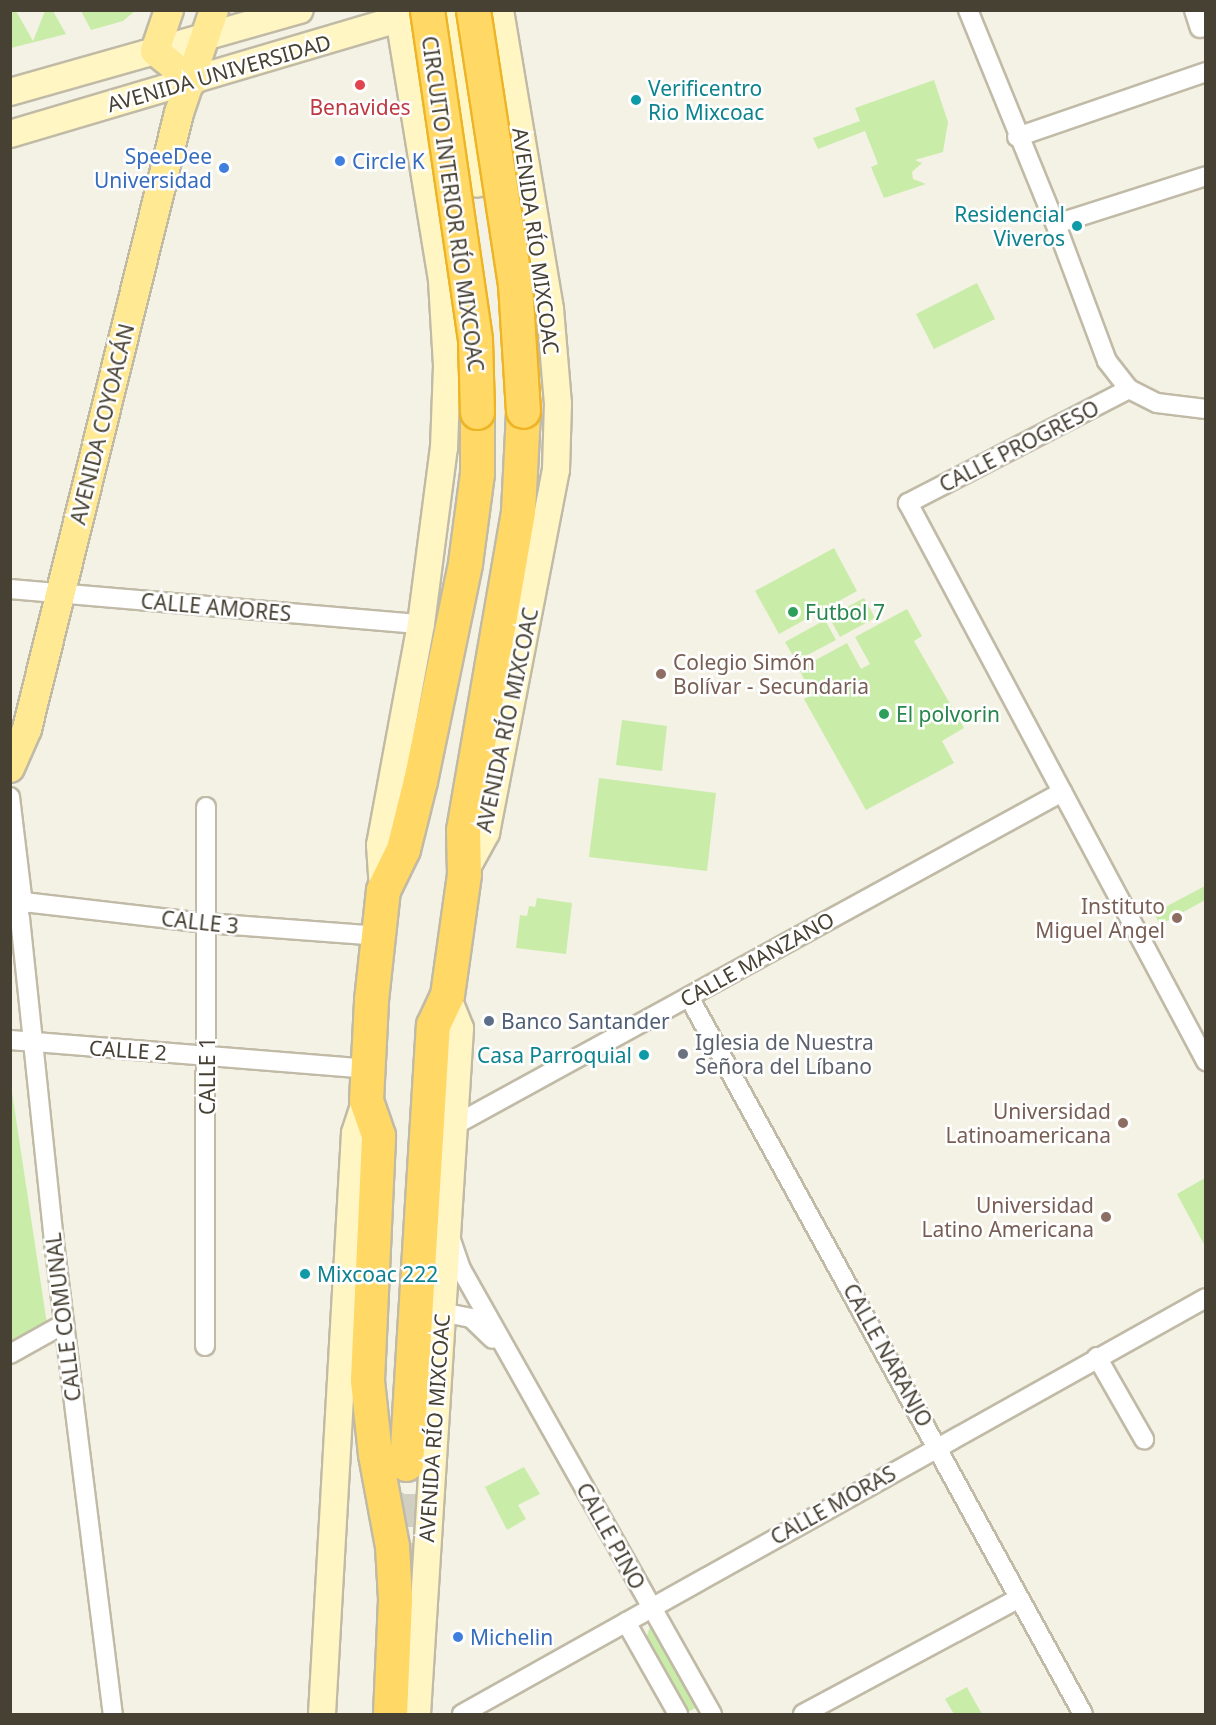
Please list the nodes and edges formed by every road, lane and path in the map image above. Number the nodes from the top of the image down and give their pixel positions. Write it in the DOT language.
graph roads {
  1 [pos="169,10"];
  2 [pos="214,10"];
  3 [pos="300,10"];
  4 [pos="448,10"];
  5 [pos="473,10"];
  6 [pos="500,10"];
  7 [pos="968,10"];
  8 [pos="1194,10"];
  9 [pos="413,13"];
  10 [pos="1200,28"];
  11 [pos="205,39"];
  12 [pos="155,51"];
  13 [pos="1206,72"];
  14 [pos="192,81"];
  15 [pos="10,92"];
  16 [pos="10,134"];
  17 [pos="1017,137"];
  18 [pos="1206,176"];
  19 [pos="477,184"];
  20 [pos="534,210"];
  21 [pos="433,217"];
  22 [pos="1058,230"];
  23 [pos="1129,389"];
  24 [pos="1206,409"];
  25 [pos="10,589"];
  26 [pos="60,594"];
  27 [pos="421,624"];
  28 [pos="10,768"];
  29 [pos="1062,792"];
  30 [pos="10,797"];
  31 [pos="206,807"];
  32 [pos="464,874"];
  33 [pos="383,890"];
  34 [pos="17,902"];
  35 [pos="206,923"];
  36 [pos="377,936"];
  37 [pos="447,995"];
  38 [pos="689,997"];
  39 [pos="10,1040"];
  40 [pos="32,1042"];
  41 [pos="207,1056"];
  42 [pos="1206,1061"];
  43 [pos="366,1084"];
  44 [pos="453,1126"];
  45 [pos="447,1226"];
  46 [pos="1206,1298"];
  47 [pos="441,1316"];
  48 [pos="64,1324"];
  49 [pos="205,1346"];
  50 [pos="10,1354"];
  51 [pos="1097,1357"];
  52 [pos="511,1358"];
  53 [pos="1144,1439"];
  54 [pos="938,1446"];
  55 [pos="406,1464"];
  56 [pos="1019,1598"];
  57 [pos="652,1608"];
  58 [pos="626,1622"];
  59 [pos="113,1714"];
  60 [pos="322,1714"];
  61 [pos="390,1714"];
  62 [pos="417,1714"];
  63 [pos="462,1714"];
  64 [pos="678,1714"];
  65 [pos="712,1714"];
  66 [pos="803,1714"];
  67 [pos="1083,1714"];
  1 -- 12 [label="main road"];
  2 -- 11 [label="main road, AVENIDA COYOACÁN"];
  3 -- 11 [label="main road, AVENIDA UNIVERSIDAD"];
  4 -- 19 [label="main road"];
  5 -- 32 [label="highway, bridge"];
  6 -- 20 [label="main road, AVENIDA RÍO MIXCOAC"];
  7 -- 17 [label="street"];
  8 -- 10 [label="street"];
  9 -- 14 [label="main road, AVENIDA UNIVERSIDAD"];
  9 -- 21 [label="main road"];
  9 -- 33 [label="highway, CIRCUITO INTERIOR RÍO MIXCOAC, bridge"];
  11 -- 12 [label="main road, AVENIDA UNIVERSIDAD"];
  11 -- 14 [label="main road, AVENIDA COYOACÁN"];
  12 -- 14 [label="main road"];
  12 -- 15 [label="main road, AVENIDA UNIVERSIDAD"];
  13 -- 17 [label="street"];
  14 -- 16 [label="main road, AVENIDA UNIVERSIDAD"];
  14 -- 26 [label="main road, AVENIDA COYOACÁN"];
  17 -- 22 [label="street"];
  18 -- 22 [label="street"];
  19 -- 20 [label="main road"];
  19 -- 21 [label="main road"];
  20 -- 32 [label="main road, AVENIDA RÍO MIXCOAC"];
  21 -- 27 [label="main road"];
  22 -- 23 [label="street"];
  23 -- 24 [label="street"];
  23 -- 29 [label="street, CALLE PROGRESO"];
  25 -- 26 [label="street, CALLE AMORES"];
  26 -- 27 [label="street, CALLE AMORES"];
  26 -- 28 [label="main road, AVENIDA COYOACÁN"];
  27 -- 33 [label="main road"];
  29 -- 38 [label="street, CALLE MANZANO"];
  29 -- 42 [label="street"];
  30 -- 34 [label="street, CALLE COMUNAL"];
  31 -- 35 [label="street, CALLE 1"];
  32 -- 37 [label="highway, AVENIDA RÍO MIXCOAC"];
  33 -- 36 [label="highway"];
  34 -- 35 [label="street, CALLE 3"];
  34 -- 40 [label="street, CALLE COMUNAL"];
  35 -- 36 [label="street, CALLE 3"];
  35 -- 41 [label="street, CALLE 1"];
  36 -- 43 [label="highway"];
  37 -- 44 [label="main road, AVENIDA RÍO MIXCOAC"];
  37 -- 55 [label="highway"];
  38 -- 44 [label="street, CALLE MANZANO"];
  38 -- 54 [label="street, CALLE NARANJO"];
  39 -- 40 [label="street, CALLE 2"];
  40 -- 41 [label="street, CALLE 2"];
  40 -- 48 [label="street, CALLE COMUNAL"];
  41 -- 43 [label="street, CALLE 2"];
  41 -- 49 [label="street, CALLE 1"];
  43 -- 60 [label="main road"];
  43 -- 61 [label="highway"];
  44 -- 45 [label="main road, AVENIDA RÍO MIXCOAC"];
  45 -- 47 [label="main road, AVENIDA RÍO MIXCOAC"];
  45 -- 52 [label="street, CALLE PINO"];
  46 -- 51 [label="street, CALLE MORAS"];
  47 -- 52 [label="street, CALLE PINO"];
  47 -- 62 [label="main road, AVENIDA RÍO MIXCOAC"];
  48 -- 50 [label="street"];
  48 -- 59 [label="street, CALLE COMUNAL"];
  51 -- 53 [label="street"];
  51 -- 54 [label="street, CALLE MORAS"];
  52 -- 57 [label="street, CALLE PINO"];
  54 -- 56 [label="street, CALLE NARANJO"];
  54 -- 57 [label="street, CALLE MORAS"];
  56 -- 66 [label="street"];
  56 -- 67 [label="street, CALLE NARANJO"];
  57 -- 58 [label="street, CALLE MORAS"];
  57 -- 65 [label="street, CALLE PINO"];
  58 -- 63 [label="street, CALLE MORAS"];
  58 -- 64 [label="street, CALLE PINO"];
}
